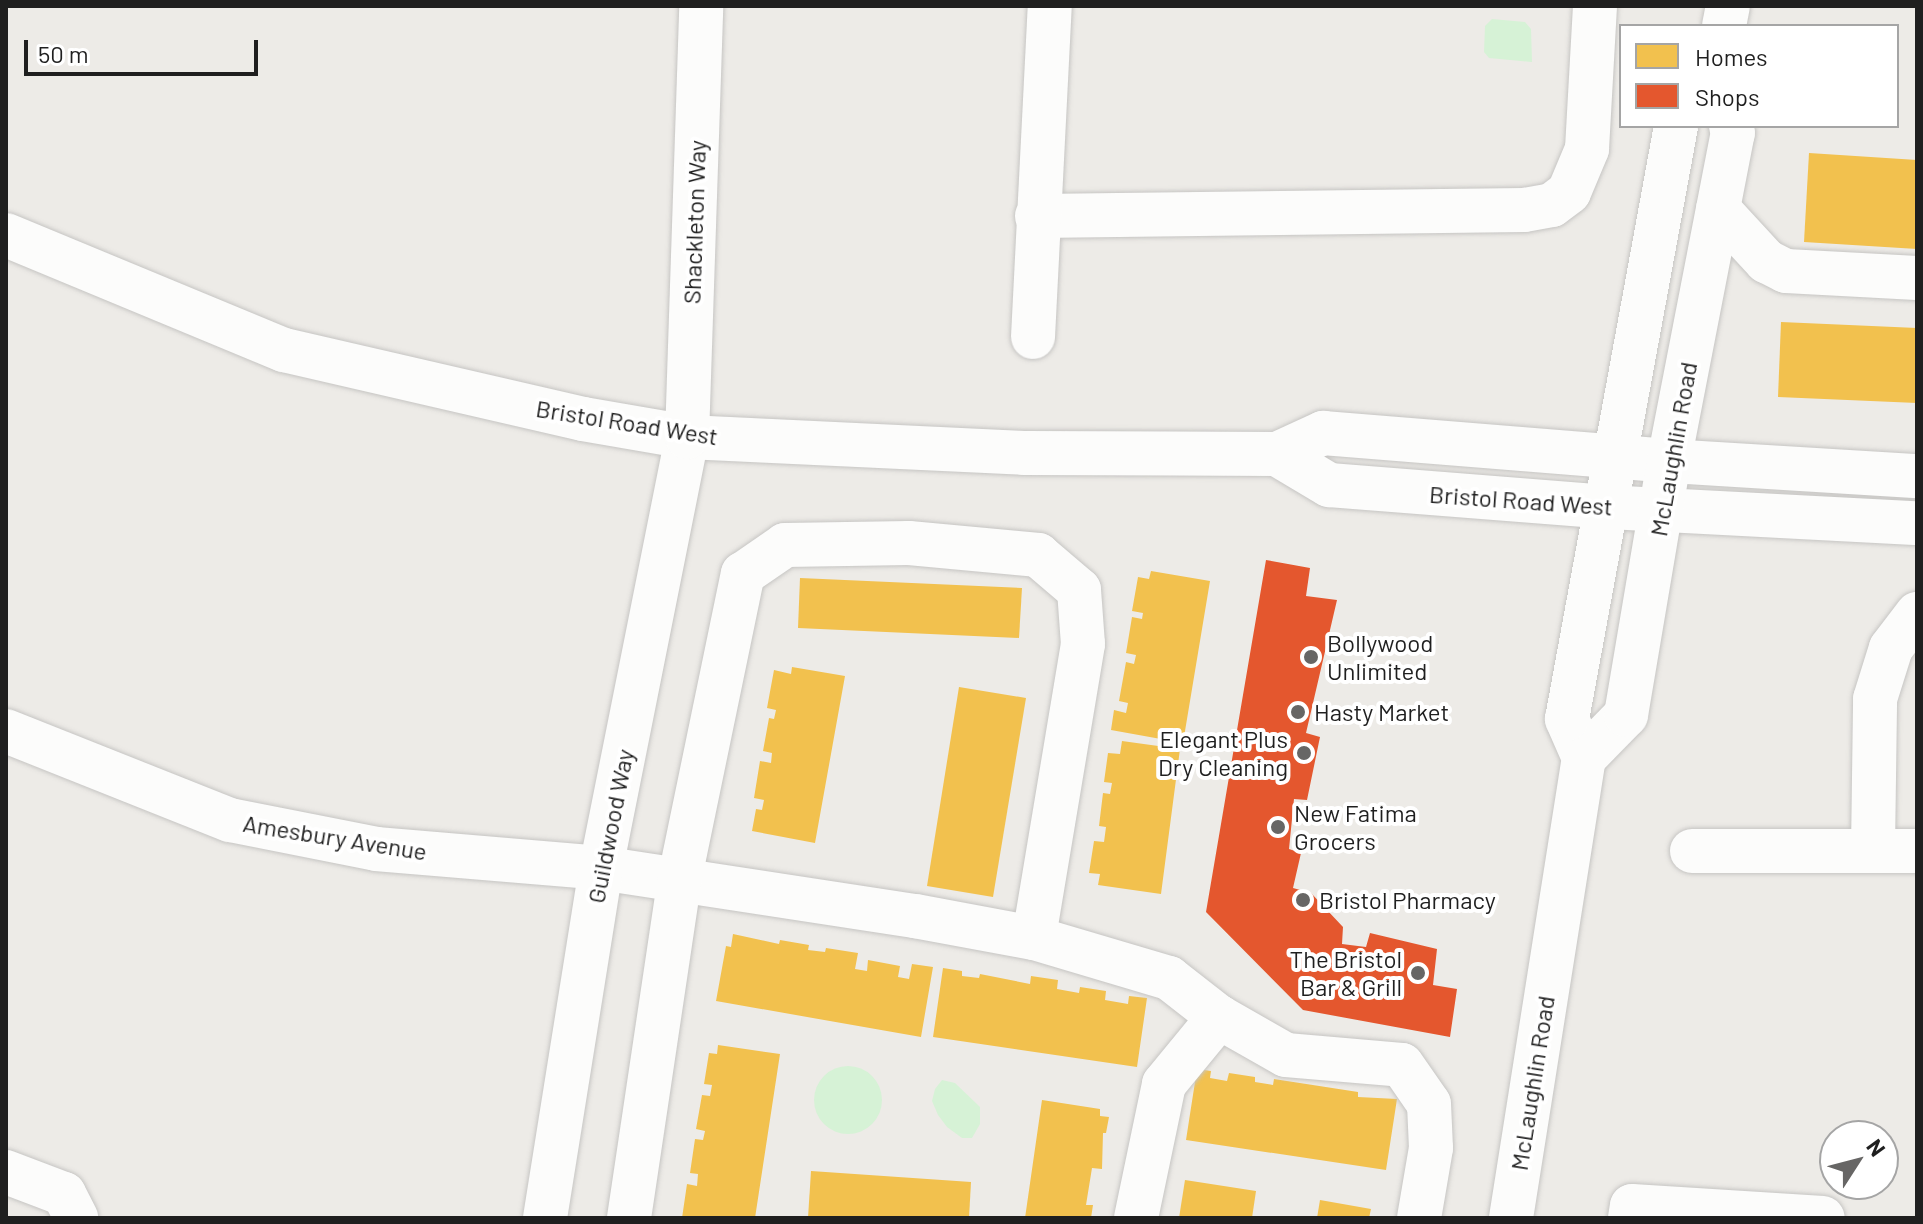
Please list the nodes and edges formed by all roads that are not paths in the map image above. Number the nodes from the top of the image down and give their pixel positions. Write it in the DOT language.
graph roads {
  1 [pos="701,6"];
  2 [pos="1050,6"];
  3 [pos="1595,6"];
  4 [pos="1676,128"];
  5 [pos="1731,128"];
  6 [pos="1718,209"];
  7 [pos="1037,216"];
  8 [pos="6,235"];
  9 [pos="1917,278"];
  10 [pos="1033,337"];
  11 [pos="687,437"];
  12 [pos="1277,454"];
  13 [pos="1616,457"];
  14 [pos="1669,461"];
  15 [pos="1917,476"];
  16 [pos="1607,507"];
  17 [pos="1661,510"];
  18 [pos="1917,523"];
  19 [pos="1917,614"];
  20 [pos="6,731"];
  21 [pos="1584,758"];
  22 [pos="1873,849"];
  23 [pos="1692,851"];
  24 [pos="1917,851"];
  25 [pos="601,868"];
  26 [pos="679,882"];
  27 [pos="1034,938"];
  28 [pos="1219,1017"];
  29 [pos="6,1172"];
  30 [pos="76,1218"];
  31 [pos="545,1218"];
  32 [pos="629,1218"];
  33 [pos="1136,1218"];
  34 [pos="1419,1218"];
  35 [pos="1511,1218"];
  36 [pos="1630,1218"];
  37 [pos="1823,1218"];
  1 -- 11 [label="street, Shackleton Way"];
  2 -- 7 [label="street"];
  3 -- 7 [label="street"];
  4 -- 13 [label="street"];
  5 -- 6 [label="street, McLaughlin Road"];
  6 -- 9 [label="street"];
  6 -- 14 [label="street, McLaughlin Road"];
  7 -- 10 [label="street"];
  8 -- 11 [label="street, Bristol Road West"];
  11 -- 12 [label="street, Bristol Road West"];
  11 -- 25 [label="street, Guildwood Way"];
  12 -- 13 [label="street, Bristol Road West"];
  12 -- 16 [label="street, Bristol Road West"];
  13 -- 14 [label="street, Bristol Road West"];
  13 -- 16 [label="street"];
  14 -- 15 [label="street, Bristol Road West"];
  14 -- 17 [label="street, McLaughlin Road"];
  16 -- 17 [label="street, Bristol Road West"];
  16 -- 21 [label="street"];
  17 -- 18 [label="street, Bristol Road West"];
  17 -- 21 [label="street, McLaughlin Road"];
  19 -- 22 [label="street"];
  20 -- 25 [label="street, Amesbury Avenue"];
  21 -- 35 [label="street, McLaughlin Road"];
  22 -- 23 [label="street"];
  22 -- 24 [label="street"];
  25 -- 26 [label="street, Amesbury Avenue"];
  25 -- 31 [label="street, Guildwood Way"];
  26 -- 27 [label="street, Amesbury Avenue"];
  26 -- 27 [label="street"];
  26 -- 32 [label="street"];
  27 -- 28 [label="street, Amesbury Avenue"];
  28 -- 33 [label="street"];
  28 -- 34 [label="street, Amesbury Avenue"];
  29 -- 30 [label="street"];
  36 -- 37 [label="street"];
}
